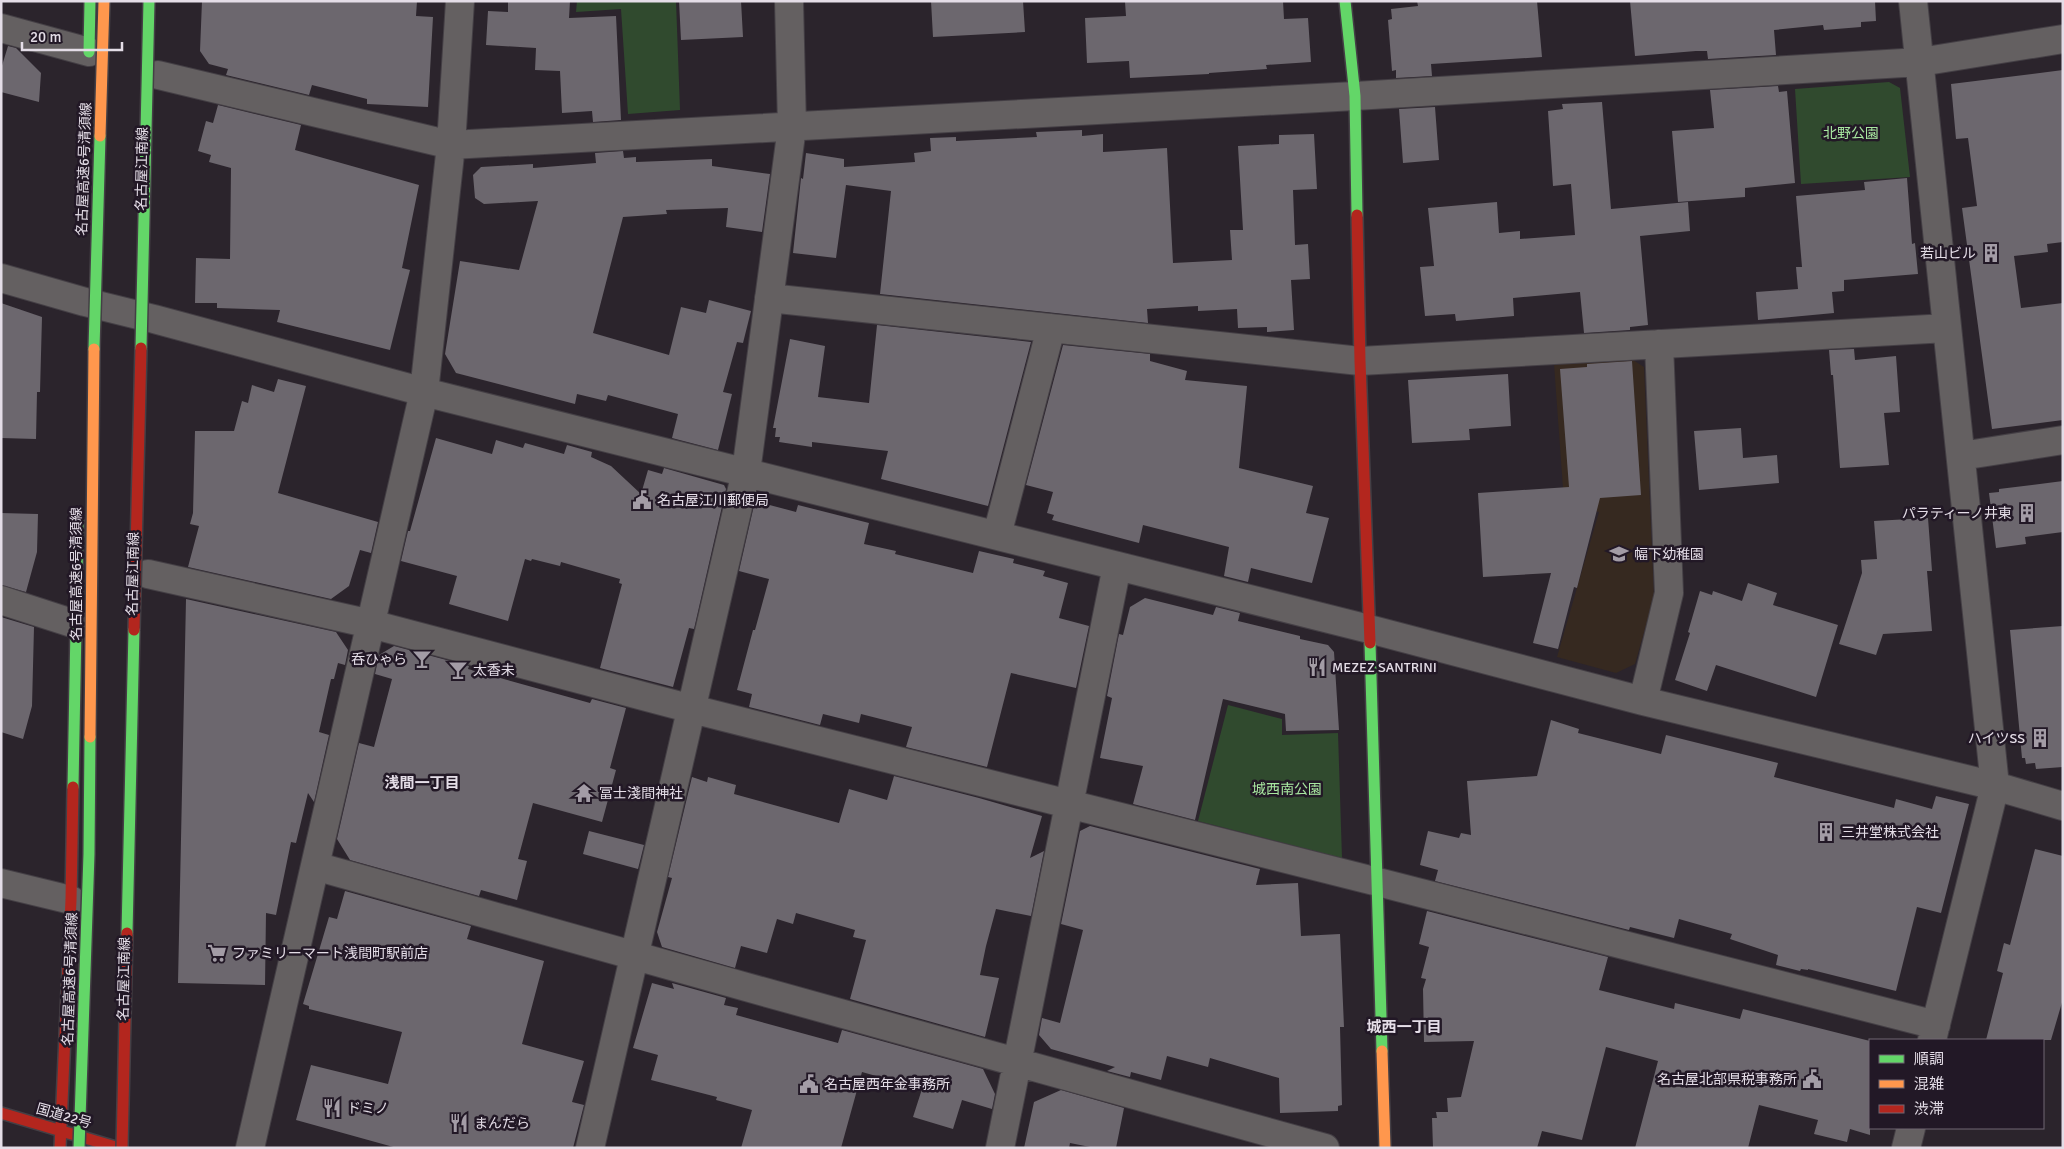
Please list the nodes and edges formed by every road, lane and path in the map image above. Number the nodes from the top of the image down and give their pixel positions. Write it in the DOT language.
graph roads {
  1 [pos="90,1"];
  2 [pos="104,1"];
  3 [pos="149,1"];
  4 [pos="160,1"];
  5 [pos="460,1"];
  6 [pos="789,1"];
  7 [pos="1345,1"];
  8 [pos="1913,1"];
  9 [pos="1,28"];
  10 [pos="2063,39"];
  11 [pos="89,57"];
  12 [pos="1920,62"];
  13 [pos="158,75"];
  14 [pos="1355,96"];
  15 [pos="792,127"];
  16 [pos="451,145"];
  17 [pos="156,182"];
  18 [pos="87,186"];
  19 [pos="1,278"];
  20 [pos="769,298"];
  21 [pos="85,302"];
  22 [pos="1052,328"];
  23 [pos="1948,328"];
  24 [pos="1659,344"];
  25 [pos="1360,361"];
  26 [pos="424,392"];
  27 [pos="82,396"];
  28 [pos="2063,440"];
  29 [pos="1961,456"];
  30 [pos="746,472"];
  31 [pos="79,510"];
  32 [pos="997,535"];
  33 [pos="1117,566"];
  34 [pos="148,574"];
  35 [pos="1,600"];
  36 [pos="75,624"];
  37 [pos="371,624"];
  38 [pos="1370,629"];
  39 [pos="1643,701"];
  40 [pos="692,709"];
  41 [pos="1995,786"];
  42 [pos="1068,804"];
  43 [pos="2063,806"];
  44 [pos="315,866"];
  45 [pos="1378,882"];
  46 [pos="1,883"];
  47 [pos="71,900"];
  48 [pos="635,958"];
  49 [pos="1934,1033"];
  50 [pos="1018,1062"];
  51 [pos="1,1113"];
  52 [pos="1911,1129"];
  53 [pos="62,1130"];
  54 [pos="60,1148"];
  55 [pos="79,1148"];
  56 [pos="120,1148"];
  57 [pos="250,1148"];
  58 [pos="590,1148"];
  59 [pos="1000,1148"];
  60 [pos="1325,1148"];
  61 [pos="1385,1148"];
  62 [pos="1906,1148"];
  1 -- 11 [label="main road"];
  2 -- 55 [label="main road, 名古屋高速6号清須線, bridge"];
  3 -- 56 [label="main road, bridge"];
  4 -- 13 [label="main road, 名古屋江南線"];
  5 -- 16 [label="street"];
  6 -- 15 [label="street"];
  7 -- 14 [label="main road"];
  8 -- 12 [label="street"];
  9 -- 11 [label="street"];
  10 -- 12 [label="street"];
  12 -- 14 [label="street"];
  12 -- 23 [label="street"];
  13 -- 16 [label="street"];
  13 -- 17 [label="main road, 名古屋江南線"];
  14 -- 15 [label="street"];
  14 -- 25 [label="main road"];
  15 -- 16 [label="street"];
  15 -- 20 [label="street"];
  16 -- 26 [label="street"];
  18 -- 21 [label="main road"];
  19 -- 21 [label="street"];
  20 -- 22 [label="street"];
  20 -- 30 [label="street"];
  21 -- 26 [label="street"];
  21 -- 27 [label="main road"];
  22 -- 25 [label="street"];
  22 -- 32 [label="street"];
  23 -- 24 [label="street"];
  23 -- 29 [label="street"];
  24 -- 25 [label="street"];
  24 -- 39 [label="street"];
  25 -- 38 [label="main road"];
  26 -- 30 [label="street"];
  26 -- 37 [label="street"];
  28 -- 29 [label="street"];
  29 -- 41 [label="street"];
  30 -- 32 [label="street"];
  30 -- 40 [label="street"];
  31 -- 36 [label="main road"];
  32 -- 33 [label="street"];
  33 -- 38 [label="street"];
  33 -- 42 [label="street"];
  34 -- 37 [label="street"];
  35 -- 36 [label="street"];
  36 -- 47 [label="main road"];
  37 -- 40 [label="street"];
  37 -- 44 [label="street"];
  38 -- 39 [label="street"];
  38 -- 45 [label="main road"];
  39 -- 41 [label="street"];
  40 -- 42 [label="street"];
  40 -- 48 [label="street"];
  41 -- 43 [label="street"];
  41 -- 49 [label="street"];
  42 -- 45 [label="street"];
  42 -- 50 [label="street"];
  44 -- 48 [label="street"];
  44 -- 57 [label="street"];
  45 -- 49 [label="street"];
  45 -- 61 [label="main road"];
  46 -- 47 [label="street"];
  47 -- 53 [label="main road"];
  48 -- 50 [label="street"];
  48 -- 58 [label="street"];
  50 -- 59 [label="street"];
  50 -- 60 [label="street"];
  51 -- 53 [label="main road, 国道22号"];
  52 -- 62 [label="street"];
  53 -- 54 [label="main road"];
  53 -- 56 [label="main road, 国道22号"];
}
